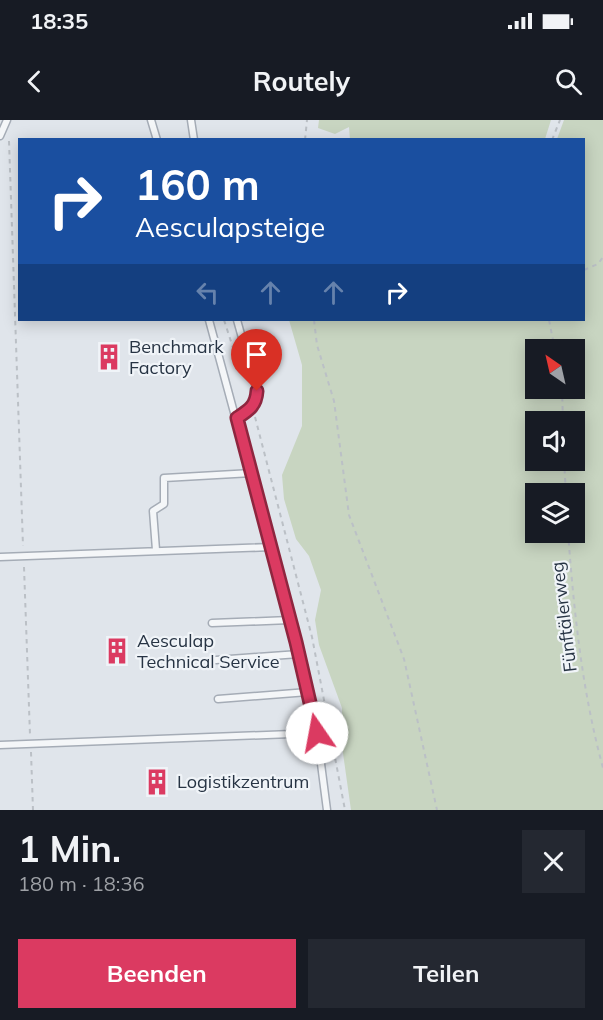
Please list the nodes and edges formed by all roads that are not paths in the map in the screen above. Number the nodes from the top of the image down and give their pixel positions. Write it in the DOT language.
graph roads {
  1 [pos="7,120"];
  2 [pos="152,120"];
  3 [pos="191,120"];
  4 [pos="0,136"];
  5 [pos="156,138"];
  6 [pos="194,138"];
  7 [pos="208,321"];
  8 [pos="237,321"];
  9 [pos="237,418"];
  10 [pos="252,473"];
  11 [pos="271,547"];
  12 [pos="156,550"];
  13 [pos="0,557"];
  14 [pos="290,620"];
  15 [pos="212,623"];
  16 [pos="299,654"];
  17 [pos="216,660"];
  18 [pos="308,692"];
  19 [pos="218,699"];
  20 [pos="317,733"];
  21 [pos="0,745"];
  22 [pos="327,810"];
  1 -- 4 [label="lane"];
  2 -- 5 [label="lane"];
  3 -- 6 [label="lane"];
  7 -- 9 [label="lane"];
  8 -- 9 [label="lane"];
  9 -- 10 [label="lane"];
  10 -- 11 [label="lane"];
  10 -- 12 [label="lane"];
  11 -- 12 [label="lane"];
  11 -- 14 [label="lane"];
  12 -- 13 [label="lane"];
  14 -- 15 [label="lane"];
  14 -- 16 [label="lane"];
  16 -- 17 [label="lane"];
  16 -- 18 [label="lane"];
  18 -- 19 [label="lane"];
  18 -- 20 [label="lane"];
  20 -- 21 [label="lane"];
  20 -- 22 [label="lane"];
}
